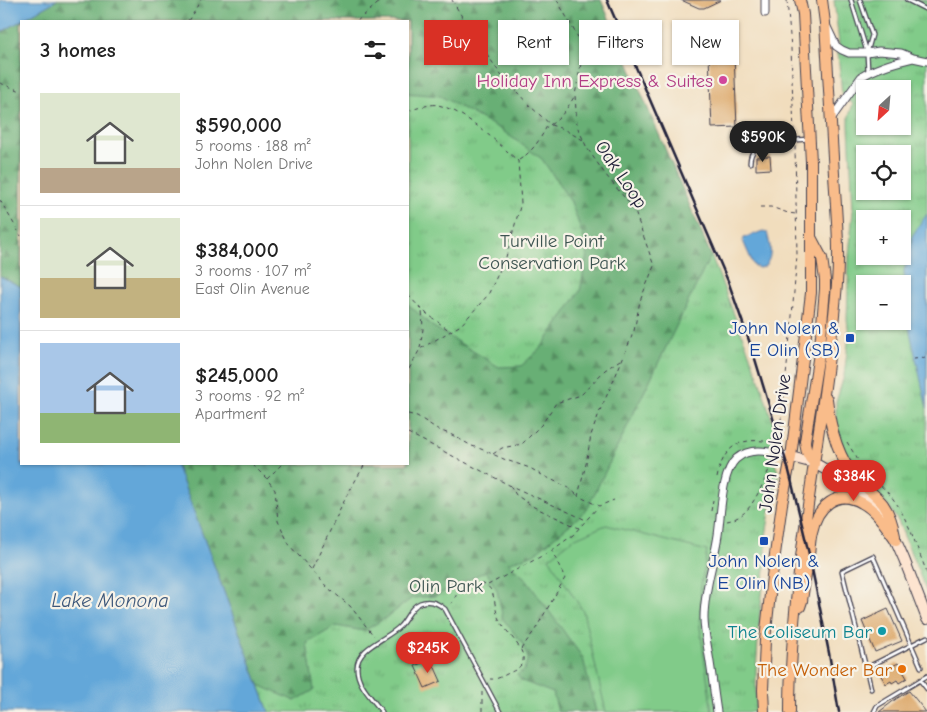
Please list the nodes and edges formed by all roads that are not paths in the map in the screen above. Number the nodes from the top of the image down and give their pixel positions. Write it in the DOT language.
graph roads {
  1 [pos="765,0"];
  2 [pos="800,0"];
  3 [pos="822,0"];
  4 [pos="851,0"];
  5 [pos="860,0"];
  6 [pos="907,0"];
  7 [pos="927,10"];
  8 [pos="765,13"];
  9 [pos="825,23"];
  10 [pos="867,53"];
  11 [pos="913,58"];
  12 [pos="927,60"];
  13 [pos="868,73"];
  14 [pos="831,119"];
  15 [pos="810,139"];
  16 [pos="750,163"];
  17 [pos="811,238"];
  18 [pos="825,384"];
  19 [pos="791,457"];
  20 [pos="814,463"];
  21 [pos="896,540"];
  22 [pos="927,619"];
  23 [pos="793,626"];
  24 [pos="927,637"];
  25 [pos="912,645"];
  26 [pos="921,667"];
  27 [pos="866,668"];
  28 [pos="927,676"];
  29 [pos="920,680"];
  30 [pos="871,689"];
  31 [pos="927,689"];
  32 [pos="382,712"];
  33 [pos="500,712"];
  34 [pos="717,712"];
  35 [pos="764,712"];
  36 [pos="790,712"];
  37 [pos="874,712"];
  1 -- 8 [label="street"];
  2 -- 15 [label="main road, John Nolen Drive"];
  3 -- 9 [label="main road"];
  4 -- 10 [label="lane"];
  5 -- 10 [label="lane"];
  6 -- 7 [label="lane"];
  9 -- 10 [label="street"];
  9 -- 14 [label="main road"];
  10 -- 11 [label="street"];
  10 -- 13 [label="lane"];
  11 -- 12 [label="street"];
  11 -- 13 [label="street"];
  13 -- 14 [label="street"];
  14 -- 18 [label="main road"];
  15 -- 16 [label="lane"];
  15 -- 17 [label="main road, John Nolen Drive"];
  17 -- 19 [label="main road, John Nolen Drive"];
  17 -- 20 [label="main road"];
  18 -- 20 [label="main road"];
  18 -- 21 [label="main road"];
  19 -- 20 [label="street"];
  19 -- 34 [label="street"];
  19 -- 35 [label="main road, John Nolen Drive"];
  20 -- 21 [label="street"];
  20 -- 23 [label="main road"];
  21 -- 22 [label="street"];
  21 -- 23 [label="main road"];
  23 -- 36 [label="main road"];
  24 -- 25 [label="lane"];
  25 -- 26 [label="lane"];
  25 -- 27 [label="lane"];
  25 -- 27 [label="lane"];
  27 -- 30 [label="lane"];
  28 -- 29 [label="lane"];
  29 -- 31 [label="lane"];
  29 -- 37 [label="lane"];
  32 -- 33 [label="lane"];
}
